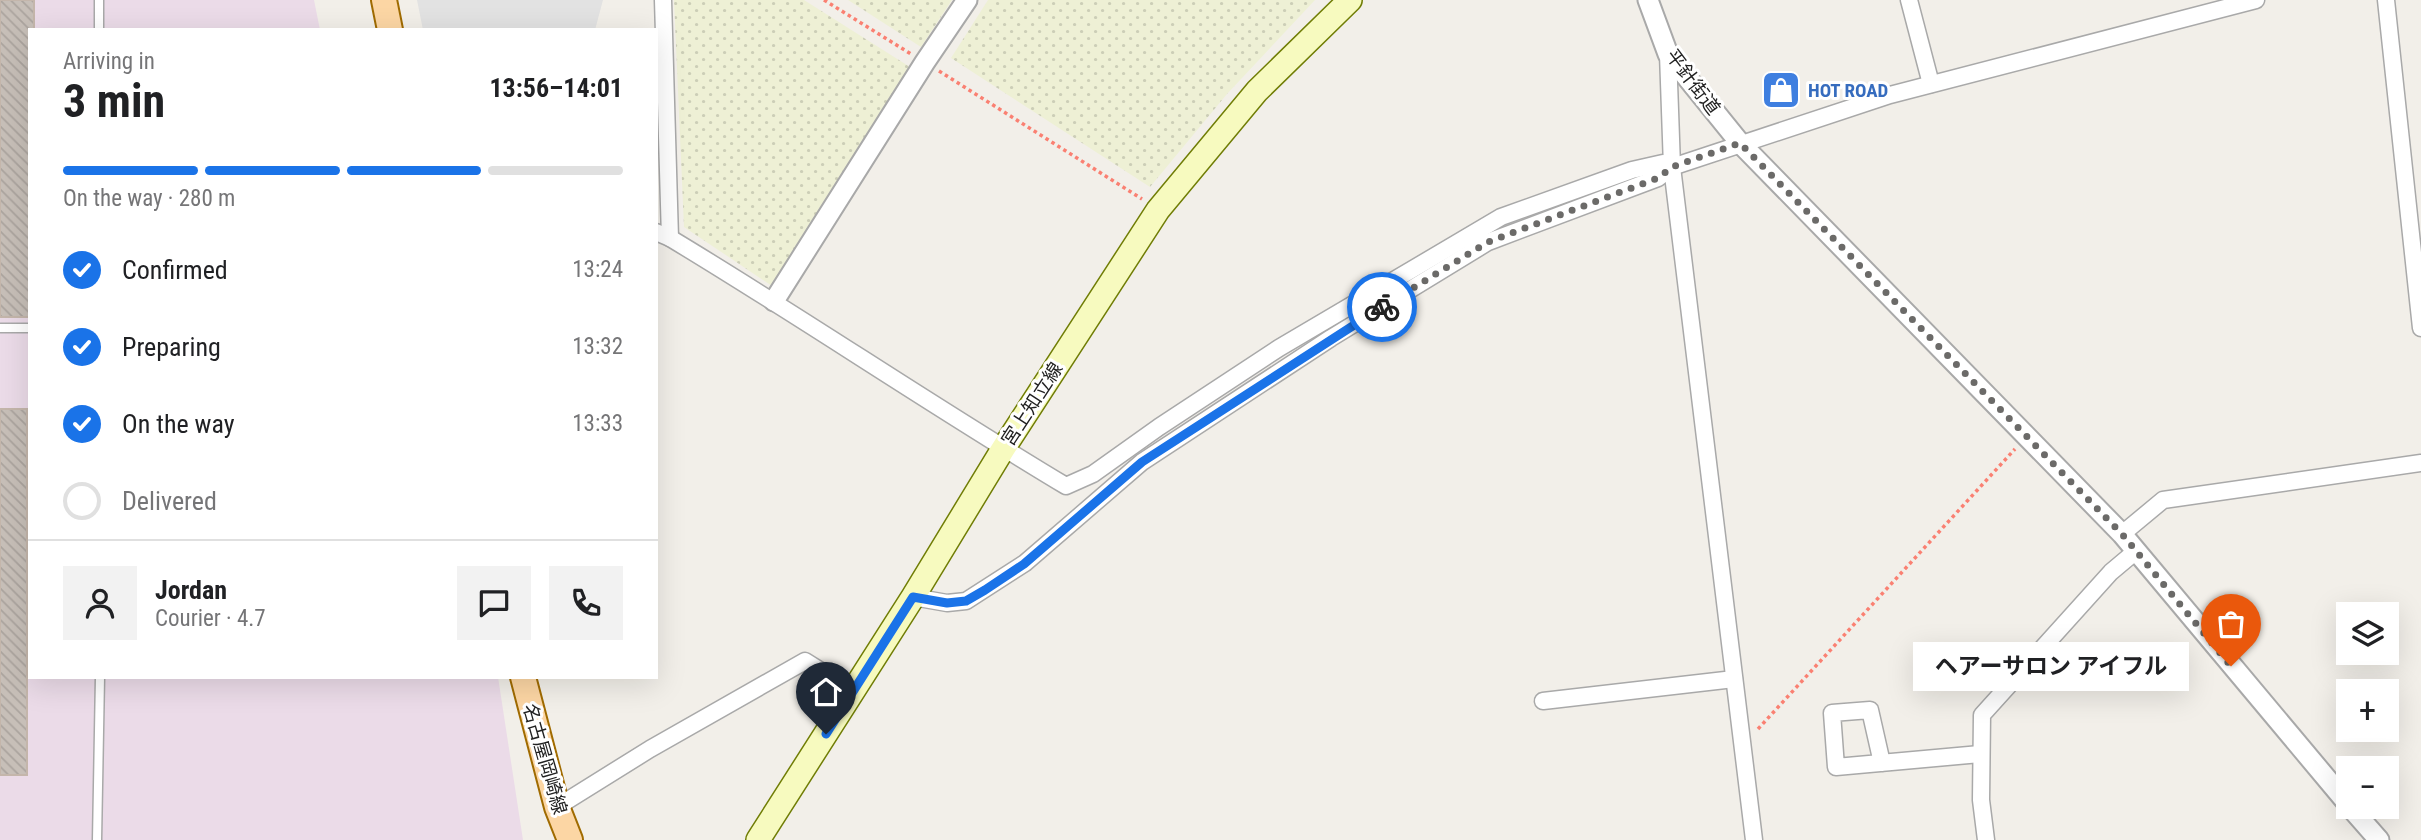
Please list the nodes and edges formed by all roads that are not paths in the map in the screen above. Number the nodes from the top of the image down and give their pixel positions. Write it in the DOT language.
graph roads {
  1 [pos="99,0"];
  2 [pos="384,0"];
  3 [pos="663,0"];
  4 [pos="967,0"];
  5 [pos="1350,0"];
  6 [pos="1648,0"];
  7 [pos="1909,0"];
  8 [pos="2256,0"];
  9 [pos="2386,0"];
  10 [pos="99,28"];
  11 [pos="390,28"];
  12 [pos="1668,54"];
  13 [pos="1931,84"];
  14 [pos="1740,143"];
  15 [pos="1672,167"];
  16 [pos="2414,204"];
  17 [pos="663,235"];
  18 [pos="774,301"];
  19 [pos="0,328"];
  20 [pos="28,328"];
  21 [pos="2421,328"];
  22 [pos="1003,449"];
  23 [pos="2421,463"];
  24 [pos="2122,534"];
  25 [pos="2136,551"];
  26 [pos="913,597"];
  27 [pos="100,679"];
  28 [pos="524,679"];
  29 [pos="1734,679"];
  30 [pos="853,691"];
  31 [pos="1543,701"];
  32 [pos="1980,754"];
  33 [pos="1882,763"];
  34 [pos="2336,790"];
  35 [pos="557,807"];
  36 [pos="2360,819"];
  37 [pos="97,840"];
  38 [pos="570,840"];
  39 [pos="758,840"];
  40 [pos="1754,840"];
  41 [pos="1986,840"];
  42 [pos="2379,840"];
  1 -- 10 [label="lane"];
  2 -- 11 [label="main road"];
  3 -- 17 [label="street"];
  4 -- 18 [label="street"];
  5 -- 22 [label="main road, 宮上知立線"];
  6 -- 12 [label="street, 平針街道"];
  7 -- 13 [label="street"];
  8 -- 13 [label="street"];
  9 -- 16 [label="street"];
  12 -- 14 [label="street, 平針街道"];
  12 -- 15 [label="street"];
  13 -- 14 [label="street"];
  14 -- 15 [label="street"];
  14 -- 24 [label="street, 平針街道"];
  15 -- 22 [label="street"];
  15 -- 26 [label="street"];
  15 -- 29 [label="street"];
  16 -- 21 [label="street"];
  17 -- 18 [label="street"];
  18 -- 22 [label="street"];
  19 -- 20 [label="lane"];
  22 -- 26 [label="main road, 宮上知立線"];
  23 -- 24 [label="street"];
  24 -- 25 [label="street, 平針街道"];
  25 -- 32 [label="street"];
  25 -- 34 [label="street, 平針街道"];
  26 -- 30 [label="main road, 宮上知立線"];
  27 -- 37 [label="lane"];
  28 -- 35 [label="main road, 名古屋岡崎線"];
  29 -- 31 [label="street"];
  29 -- 40 [label="street"];
  30 -- 35 [label="street"];
  30 -- 39 [label="main road, 宮上知立線"];
  32 -- 33 [label="street"];
  32 -- 41 [label="street"];
  35 -- 38 [label="main road, 名古屋岡崎線"];
  36 -- 42 [label="street, 平針街道"];
}
